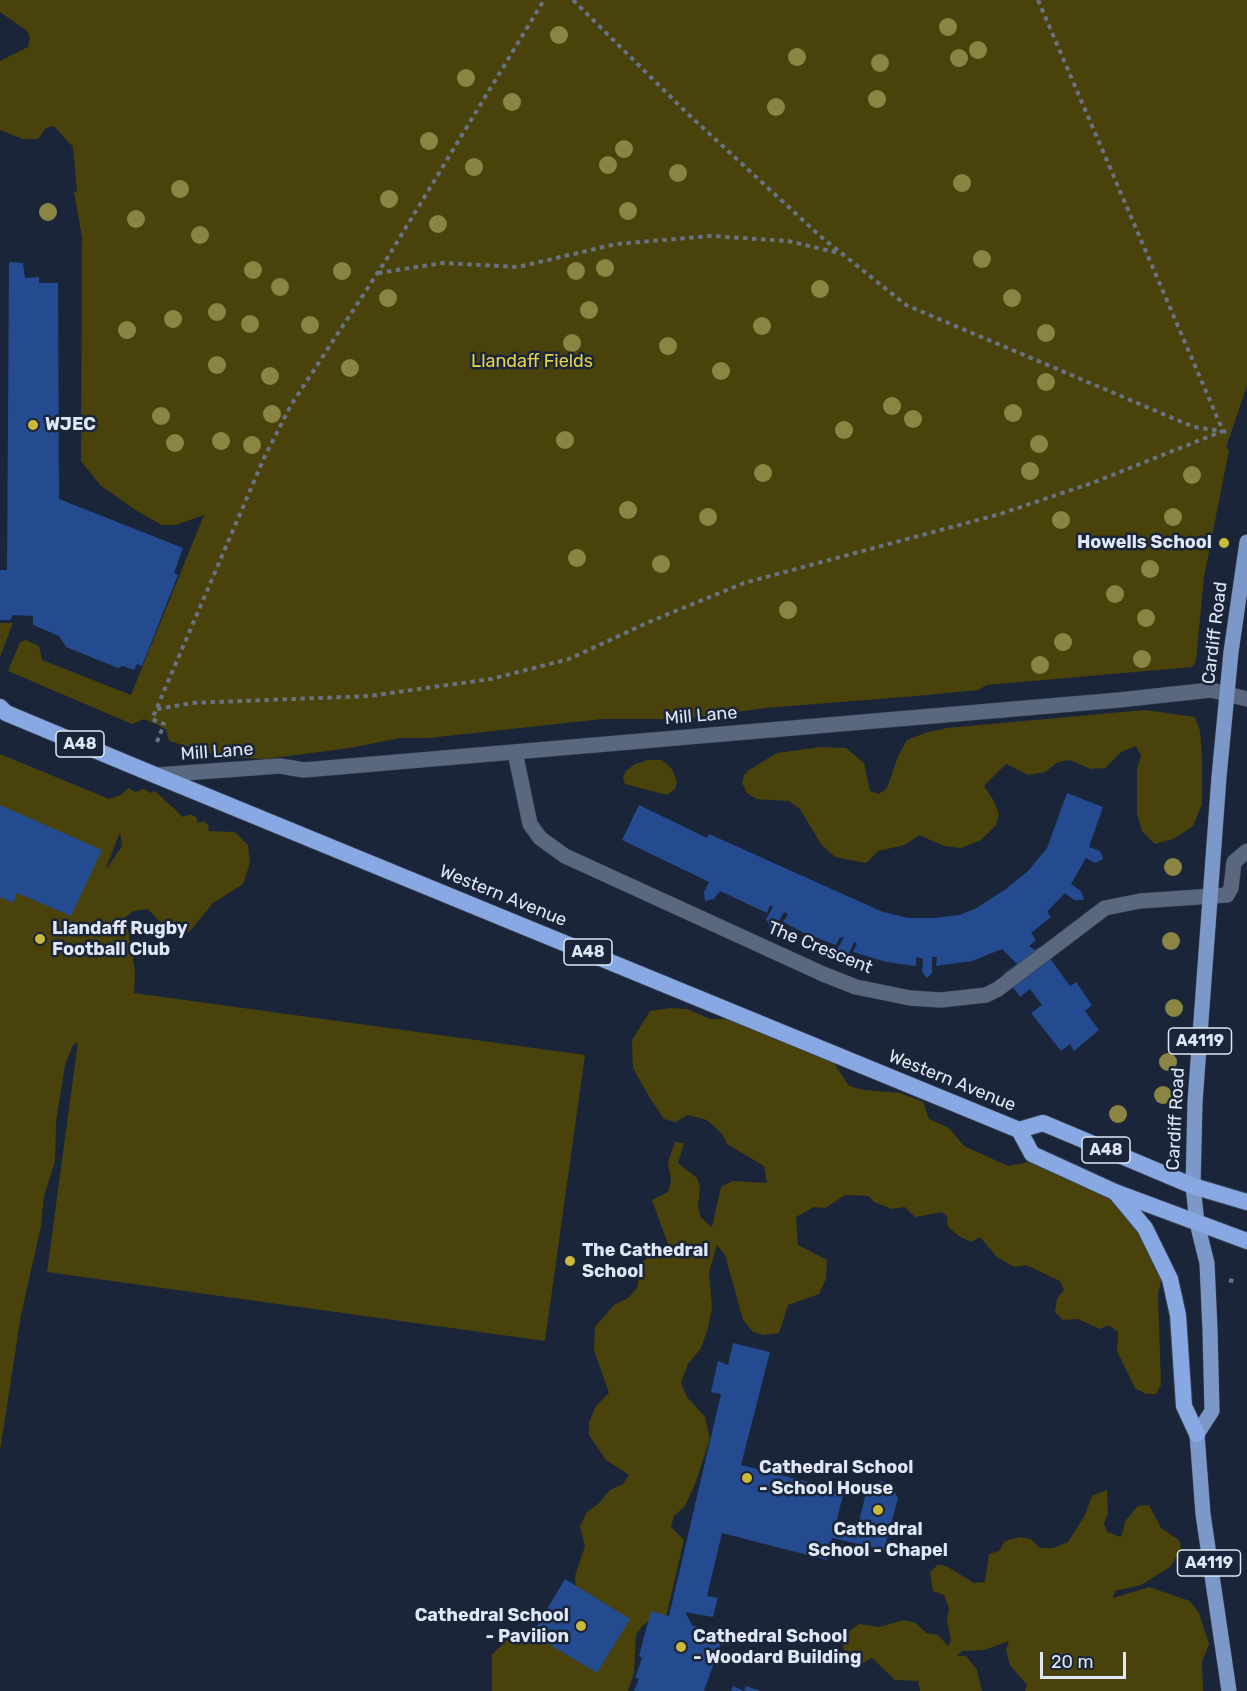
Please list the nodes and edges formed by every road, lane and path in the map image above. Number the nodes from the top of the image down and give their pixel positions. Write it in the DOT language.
graph roads {
  1 [pos="544,0"];
  2 [pos="573,0"];
  3 [pos="1038,0"];
  4 [pos="843,254"];
  5 [pos="377,273"];
  6 [pos="1223,431"];
  7 [pos="1229,433"];
  8 [pos="1247,542"];
  9 [pos="1227,695"];
  10 [pos="1247,699"];
  11 [pos="157,709"];
  12 [pos="2,711"];
  13 [pos="157,742"];
  14 [pos="515,752"];
  15 [pos="158,775"];
  16 [pos="1247,851"];
  17 [pos="1211,897"];
  18 [pos="1018,1130"];
  19 [pos="1193,1186"];
  20 [pos="1115,1192"];
  21 [pos="1247,1202"];
  22 [pos="1197,1223"];
  23 [pos="1247,1241"];
  24 [pos="1197,1434"];
  25 [pos="1229,1691"];
  1 -- 5 [label="path"];
  2 -- 4 [label="path"];
  3 -- 6 [label="path"];
  4 -- 5 [label="path"];
  4 -- 6 [label="path"];
  5 -- 11 [label="path"];
  6 -- 7 [label="path"];
  6 -- 11 [label="path"];
  8 -- 9 [label="main road, Cardiff Road / A4119"];
  9 -- 10 [label="street, Mill Lane"];
  9 -- 14 [label="street, Mill Lane"];
  9 -- 17 [label="main road, Cardiff Road / A4119"];
  11 -- 13 [label="path"];
  12 -- 15 [label="highway, Western Avenue / A48"];
  14 -- 15 [label="street, Mill Lane"];
  14 -- 17 [label="street, The Crescent"];
  15 -- 18 [label="highway, Western Avenue / A48"];
  16 -- 17 [label="street"];
  17 -- 19 [label="main road, Cardiff Road / A4119"];
  18 -- 19 [label="highway, Western Avenue / A48"];
  18 -- 20 [label="highway, Western Avenue / A48"];
  19 -- 21 [label="highway, Western Avenue / A48"];
  19 -- 22 [label="main road, Cardiff Road / A4119"];
  20 -- 22 [label="highway, Western Avenue / A48"];
  20 -- 24 [label="highway"];
  22 -- 23 [label="highway, Western Avenue / A48"];
  22 -- 24 [label="main road, Cardiff Road / A4119"];
  24 -- 25 [label="main road, A4119"];
}
